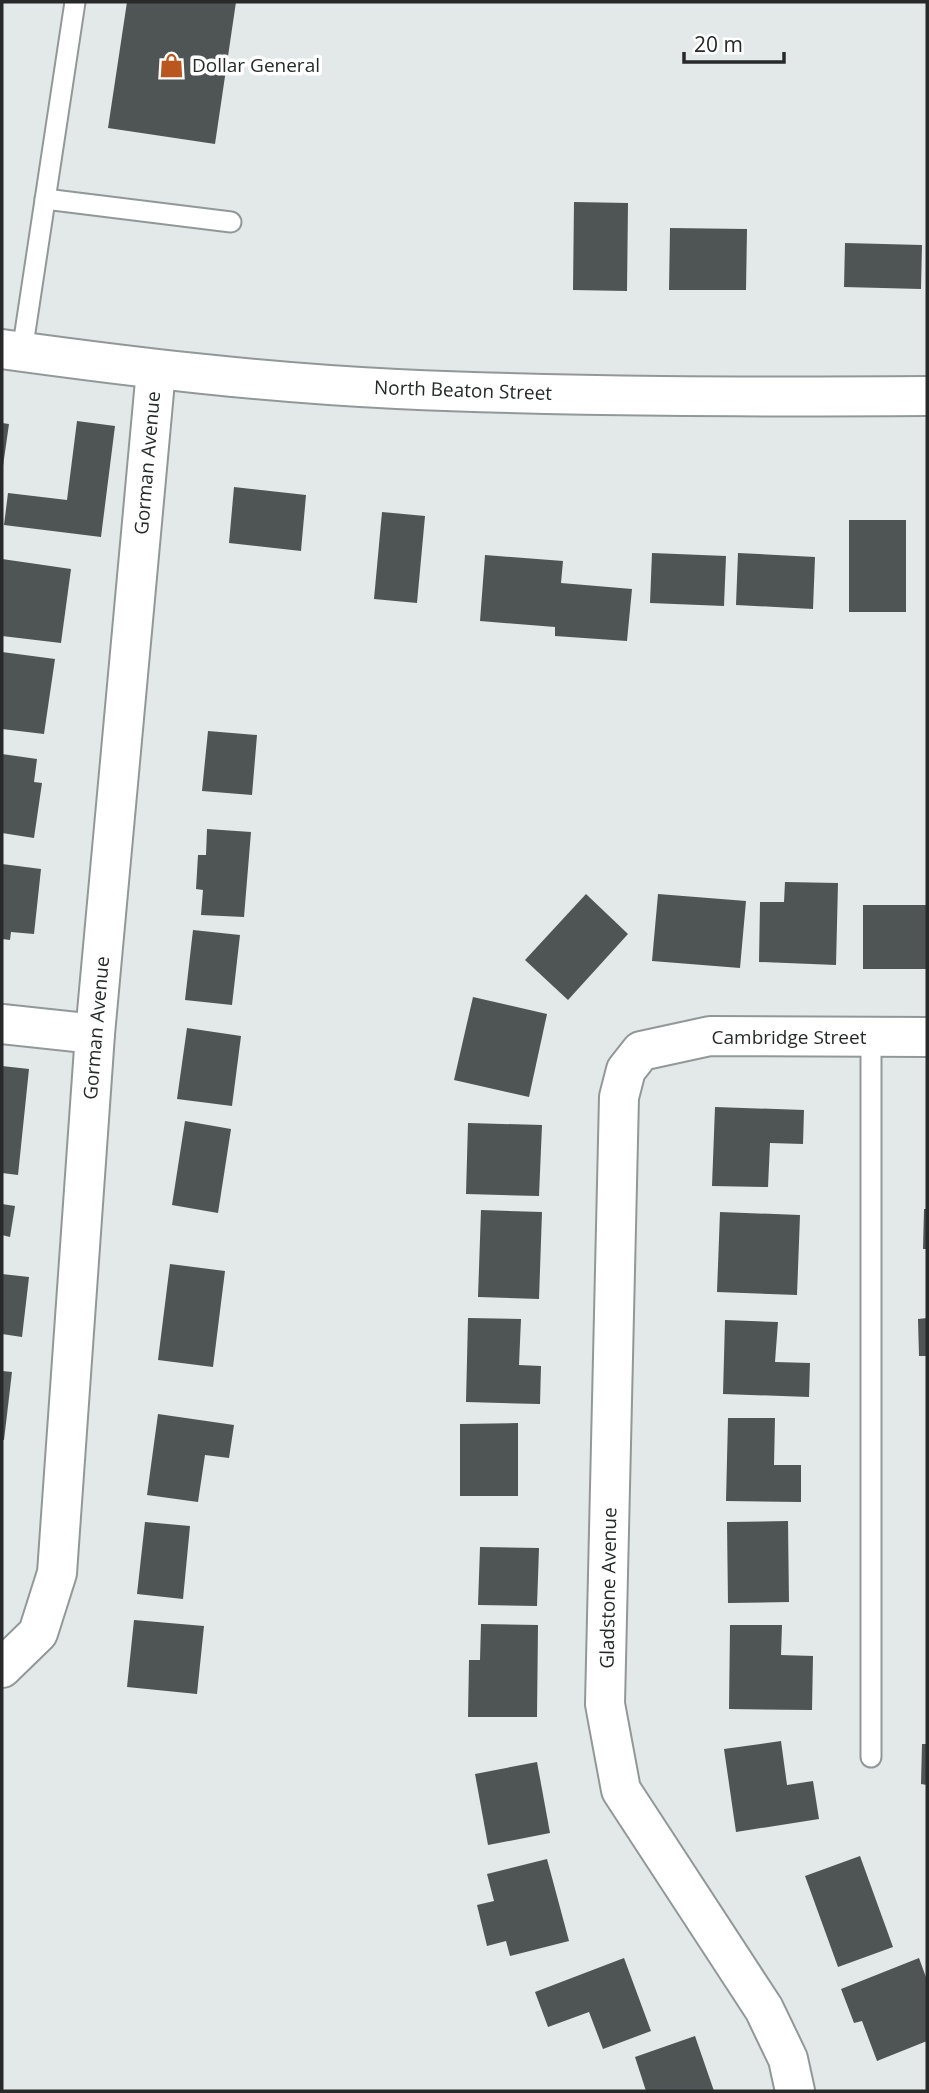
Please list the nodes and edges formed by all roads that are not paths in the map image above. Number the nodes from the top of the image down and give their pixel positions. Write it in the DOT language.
graph roads {
  1 [pos="75,2"];
  2 [pos="45,199"];
  3 [pos="231,222"];
  4 [pos="12,350"];
  5 [pos="156,370"];
  6 [pos="927,397"];
  7 [pos="2,1024"];
  8 [pos="95,1034"];
  9 [pos="871,1037"];
  10 [pos="927,1037"];
  11 [pos="652,1048"];
  12 [pos="2,1668"];
  13 [pos="871,1757"];
  14 [pos="795,2091"];
  1 -- 2 [label="lane"];
  2 -- 3 [label="lane"];
  2 -- 4 [label="lane"];
  4 -- 5 [label="street, North Beaton Street"];
  5 -- 6 [label="street, North Beaton Street"];
  5 -- 8 [label="street, Gorman Avenue"];
  7 -- 8 [label="street"];
  8 -- 12 [label="street, Gorman Avenue"];
  9 -- 10 [label="street, Cambridge Street"];
  9 -- 11 [label="street, Cambridge Street"];
  9 -- 13 [label="lane"];
  11 -- 14 [label="street, Gladstone Avenue"];
}
